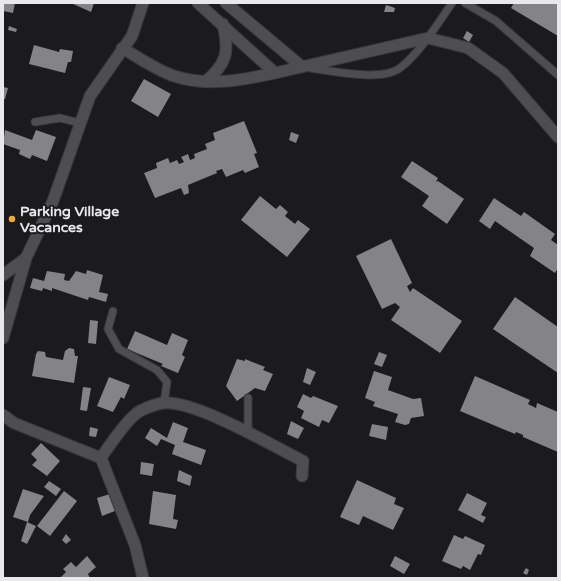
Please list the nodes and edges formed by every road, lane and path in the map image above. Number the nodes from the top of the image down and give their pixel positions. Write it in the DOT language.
graph roads {
  1 [pos="143,3"];
  2 [pos="198,3"];
  3 [pos="226,3"];
  4 [pos="452,3"];
  5 [pos="465,3"];
  6 [pos="223,24"];
  7 [pos="428,38"];
  8 [pos="122,48"];
  9 [pos="301,66"];
  10 [pos="275,73"];
  11 [pos="558,75"];
  12 [pos="205,82"];
  13 [pos="36,122"];
  14 [pos="80,123"];
  15 [pos="558,137"];
  16 [pos="26,258"];
  17 [pos="3,275"];
  18 [pos="112,311"];
  19 [pos="3,338"];
  20 [pos="248,398"];
  21 [pos="164,403"];
  22 [pos="3,415"];
  23 [pos="248,433"];
  24 [pos="101,458"];
  25 [pos="302,476"];
  26 [pos="143,578"];
  1 -- 8 [label="street"];
  2 -- 6 [label="street"];
  3 -- 9 [label="street"];
  4 -- 7 [label="lane"];
  5 -- 11 [label="lane"];
  6 -- 10 [label="street"];
  6 -- 12 [label="street"];
  7 -- 9 [label="street"];
  7 -- 9 [label="lane"];
  7 -- 15 [label="street"];
  8 -- 12 [label="street"];
  8 -- 14 [label="street"];
  9 -- 10 [label="street"];
  10 -- 12 [label="street"];
  13 -- 14 [label="lane"];
  14 -- 16 [label="street"];
  16 -- 17 [label="street"];
  16 -- 19 [label="street"];
  18 -- 21 [label="lane"];
  20 -- 23 [label="lane"];
  21 -- 23 [label="street"];
  21 -- 24 [label="street"];
  22 -- 24 [label="street"];
  23 -- 25 [label="street"];
  24 -- 26 [label="street"];
}
